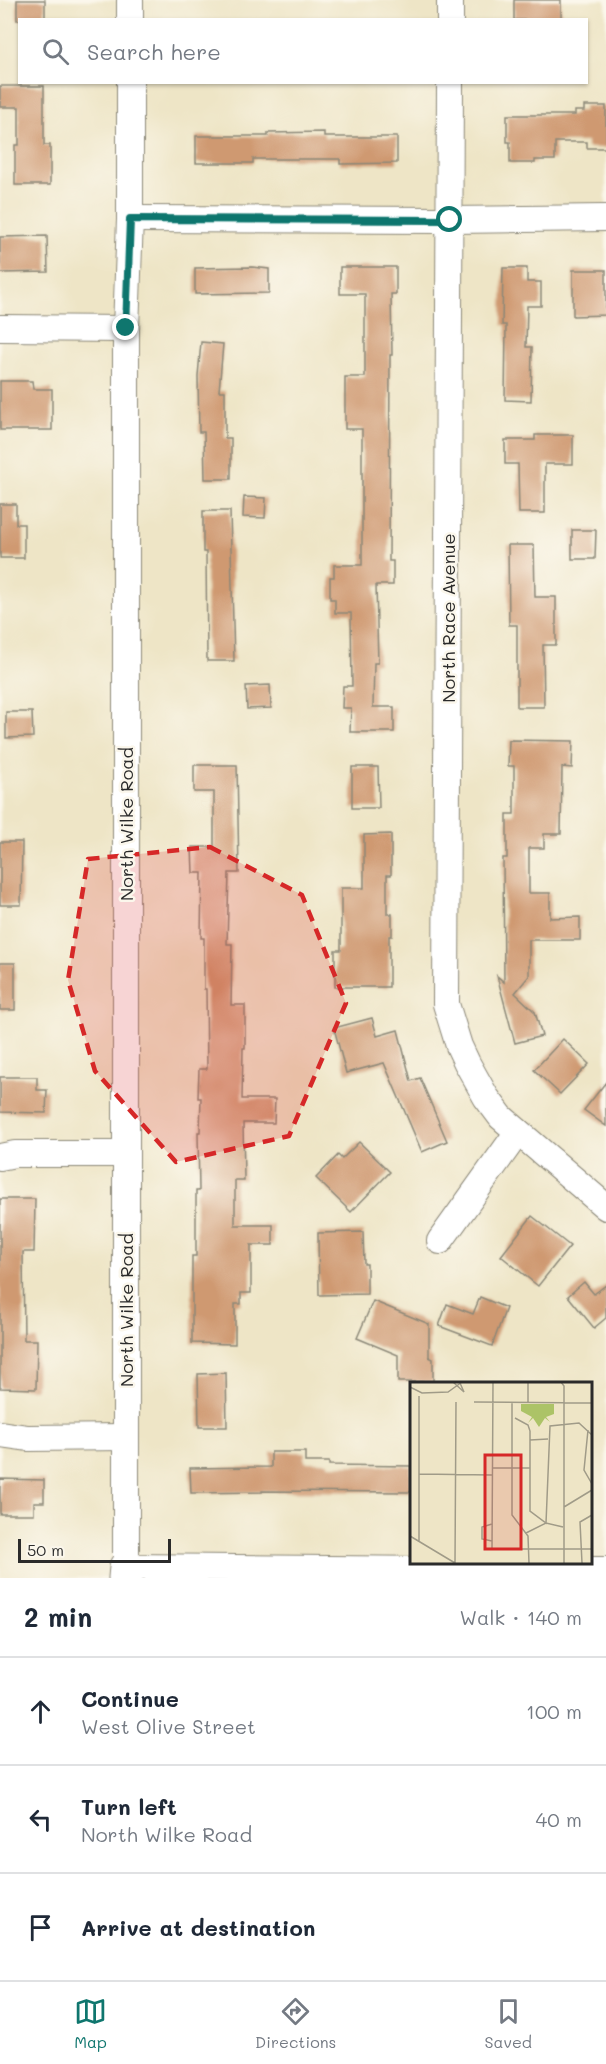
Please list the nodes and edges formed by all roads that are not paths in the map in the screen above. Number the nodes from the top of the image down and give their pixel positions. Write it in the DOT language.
graph roads {
  1 [pos="130,0"];
  2 [pos="450,0"];
  3 [pos="130,18"];
  4 [pos="450,18"];
  5 [pos="130,84"];
  6 [pos="450,84"];
  7 [pos="606,218"];
  8 [pos="130,219"];
  9 [pos="450,220"];
  10 [pos="0,328"];
  11 [pos="126,328"];
  12 [pos="518,1132"];
  13 [pos="126,1154"];
  14 [pos="0,1157"];
  15 [pos="606,1207"];
  16 [pos="440,1241"];
  17 [pos="0,1434"];
  18 [pos="126,1437"];
  19 [pos="606,1570"];
  20 [pos="126,1574"];
  21 [pos="436,1574"];
  1 -- 3 [label="street"];
  2 -- 4 [label="street"];
  5 -- 8 [label="street, North Wilke Road"];
  6 -- 9 [label="street, North Race Avenue"];
  7 -- 9 [label="street"];
  8 -- 9 [label="street"];
  8 -- 11 [label="street, North Wilke Road"];
  9 -- 12 [label="street, North Race Avenue"];
  10 -- 11 [label="street"];
  11 -- 13 [label="street, North Wilke Road"];
  12 -- 15 [label="street, North Race Avenue"];
  12 -- 16 [label="street"];
  13 -- 14 [label="street"];
  13 -- 18 [label="street, North Wilke Road"];
  17 -- 18 [label="street"];
  18 -- 20 [label="street, North Wilke Road"];
  19 -- 21 [label="street"];
  20 -- 21 [label="street"];
}
